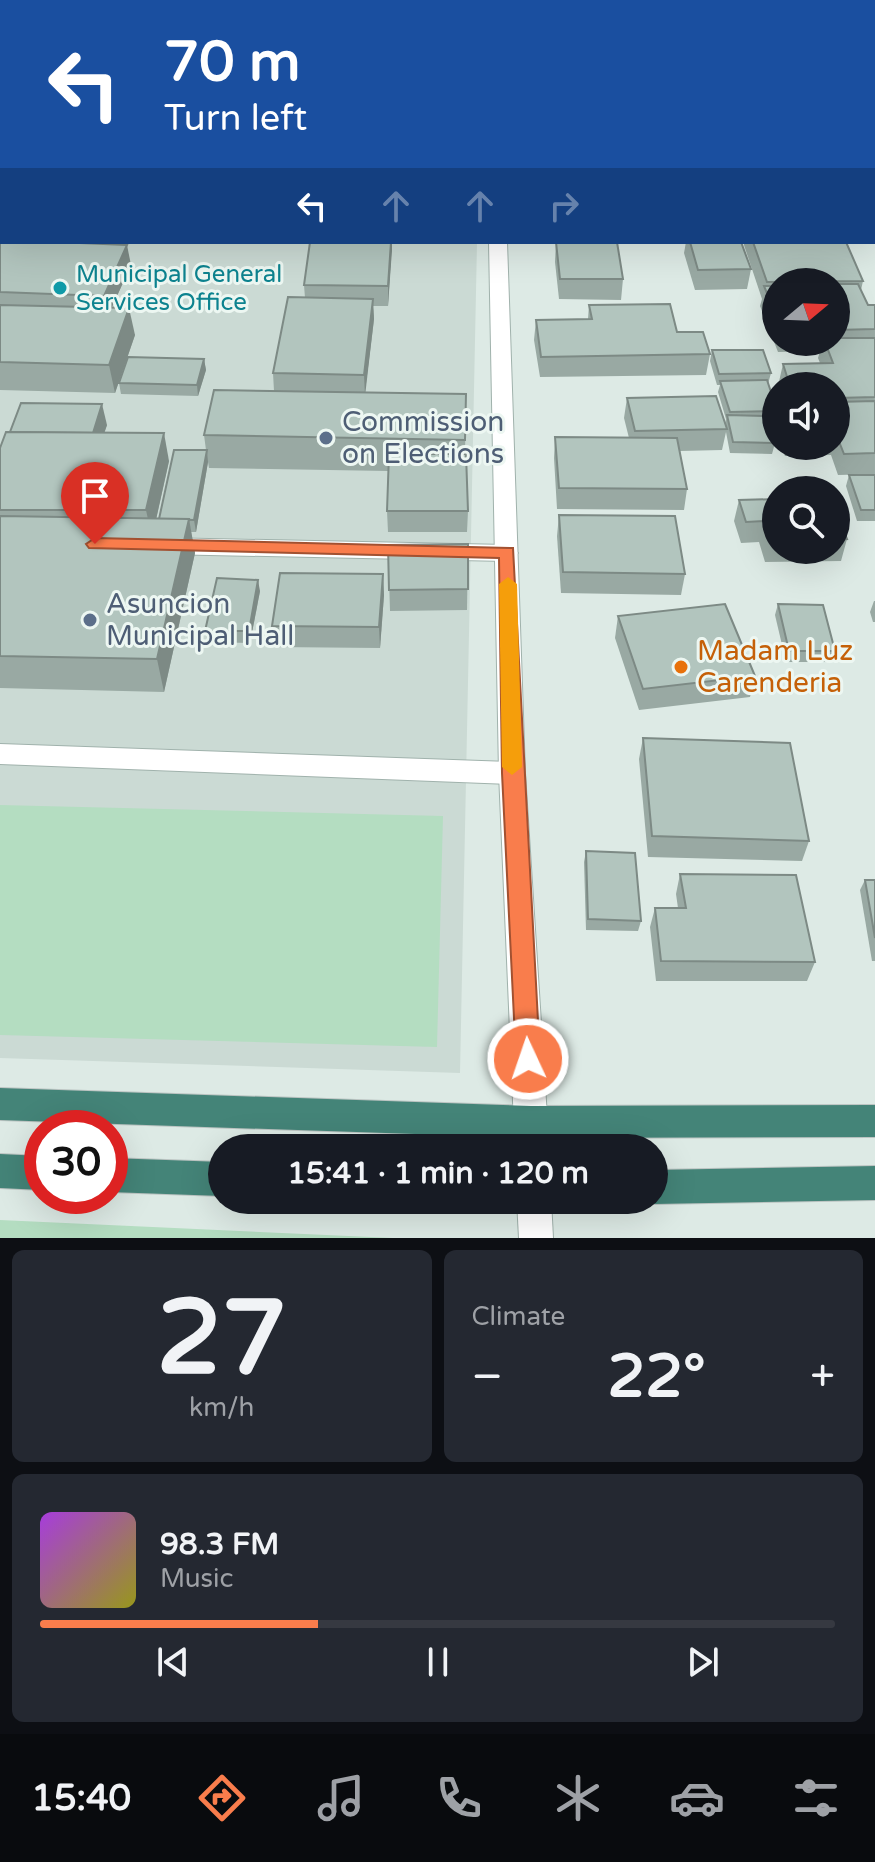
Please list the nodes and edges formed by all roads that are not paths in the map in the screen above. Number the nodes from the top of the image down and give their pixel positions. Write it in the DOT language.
graph roads {
  1 [pos="498,244"];
  2 [pos="143,545"];
  3 [pos="507,553"];
  4 [pos="0,754"];
  5 [pos="512,773"];
  6 [pos="0,1104"];
  7 [pos="875,1121"];
  8 [pos="515,1134"];
  9 [pos="532,1134"];
  10 [pos="556,1134"];
  11 [pos="0,1171"];
  12 [pos="24,1172"];
  13 [pos="128,1176"];
  14 [pos="208,1178"];
  15 [pos="875,1183"];
  16 [pos="668,1187"];
  17 [pos="535,1214"];
  18 [pos="536,1238"];
  1 -- 3 [label="street"];
  2 -- 3 [label="street"];
  3 -- 5 [label="street"];
  4 -- 5 [label="street"];
  5 -- 9 [label="street"];
  6 -- 8 [label="highway"];
  7 -- 10 [label="highway"];
  11 -- 12 [label="highway"];
  13 -- 14 [label="highway"];
  15 -- 16 [label="highway"];
  17 -- 18 [label="street"];
}
